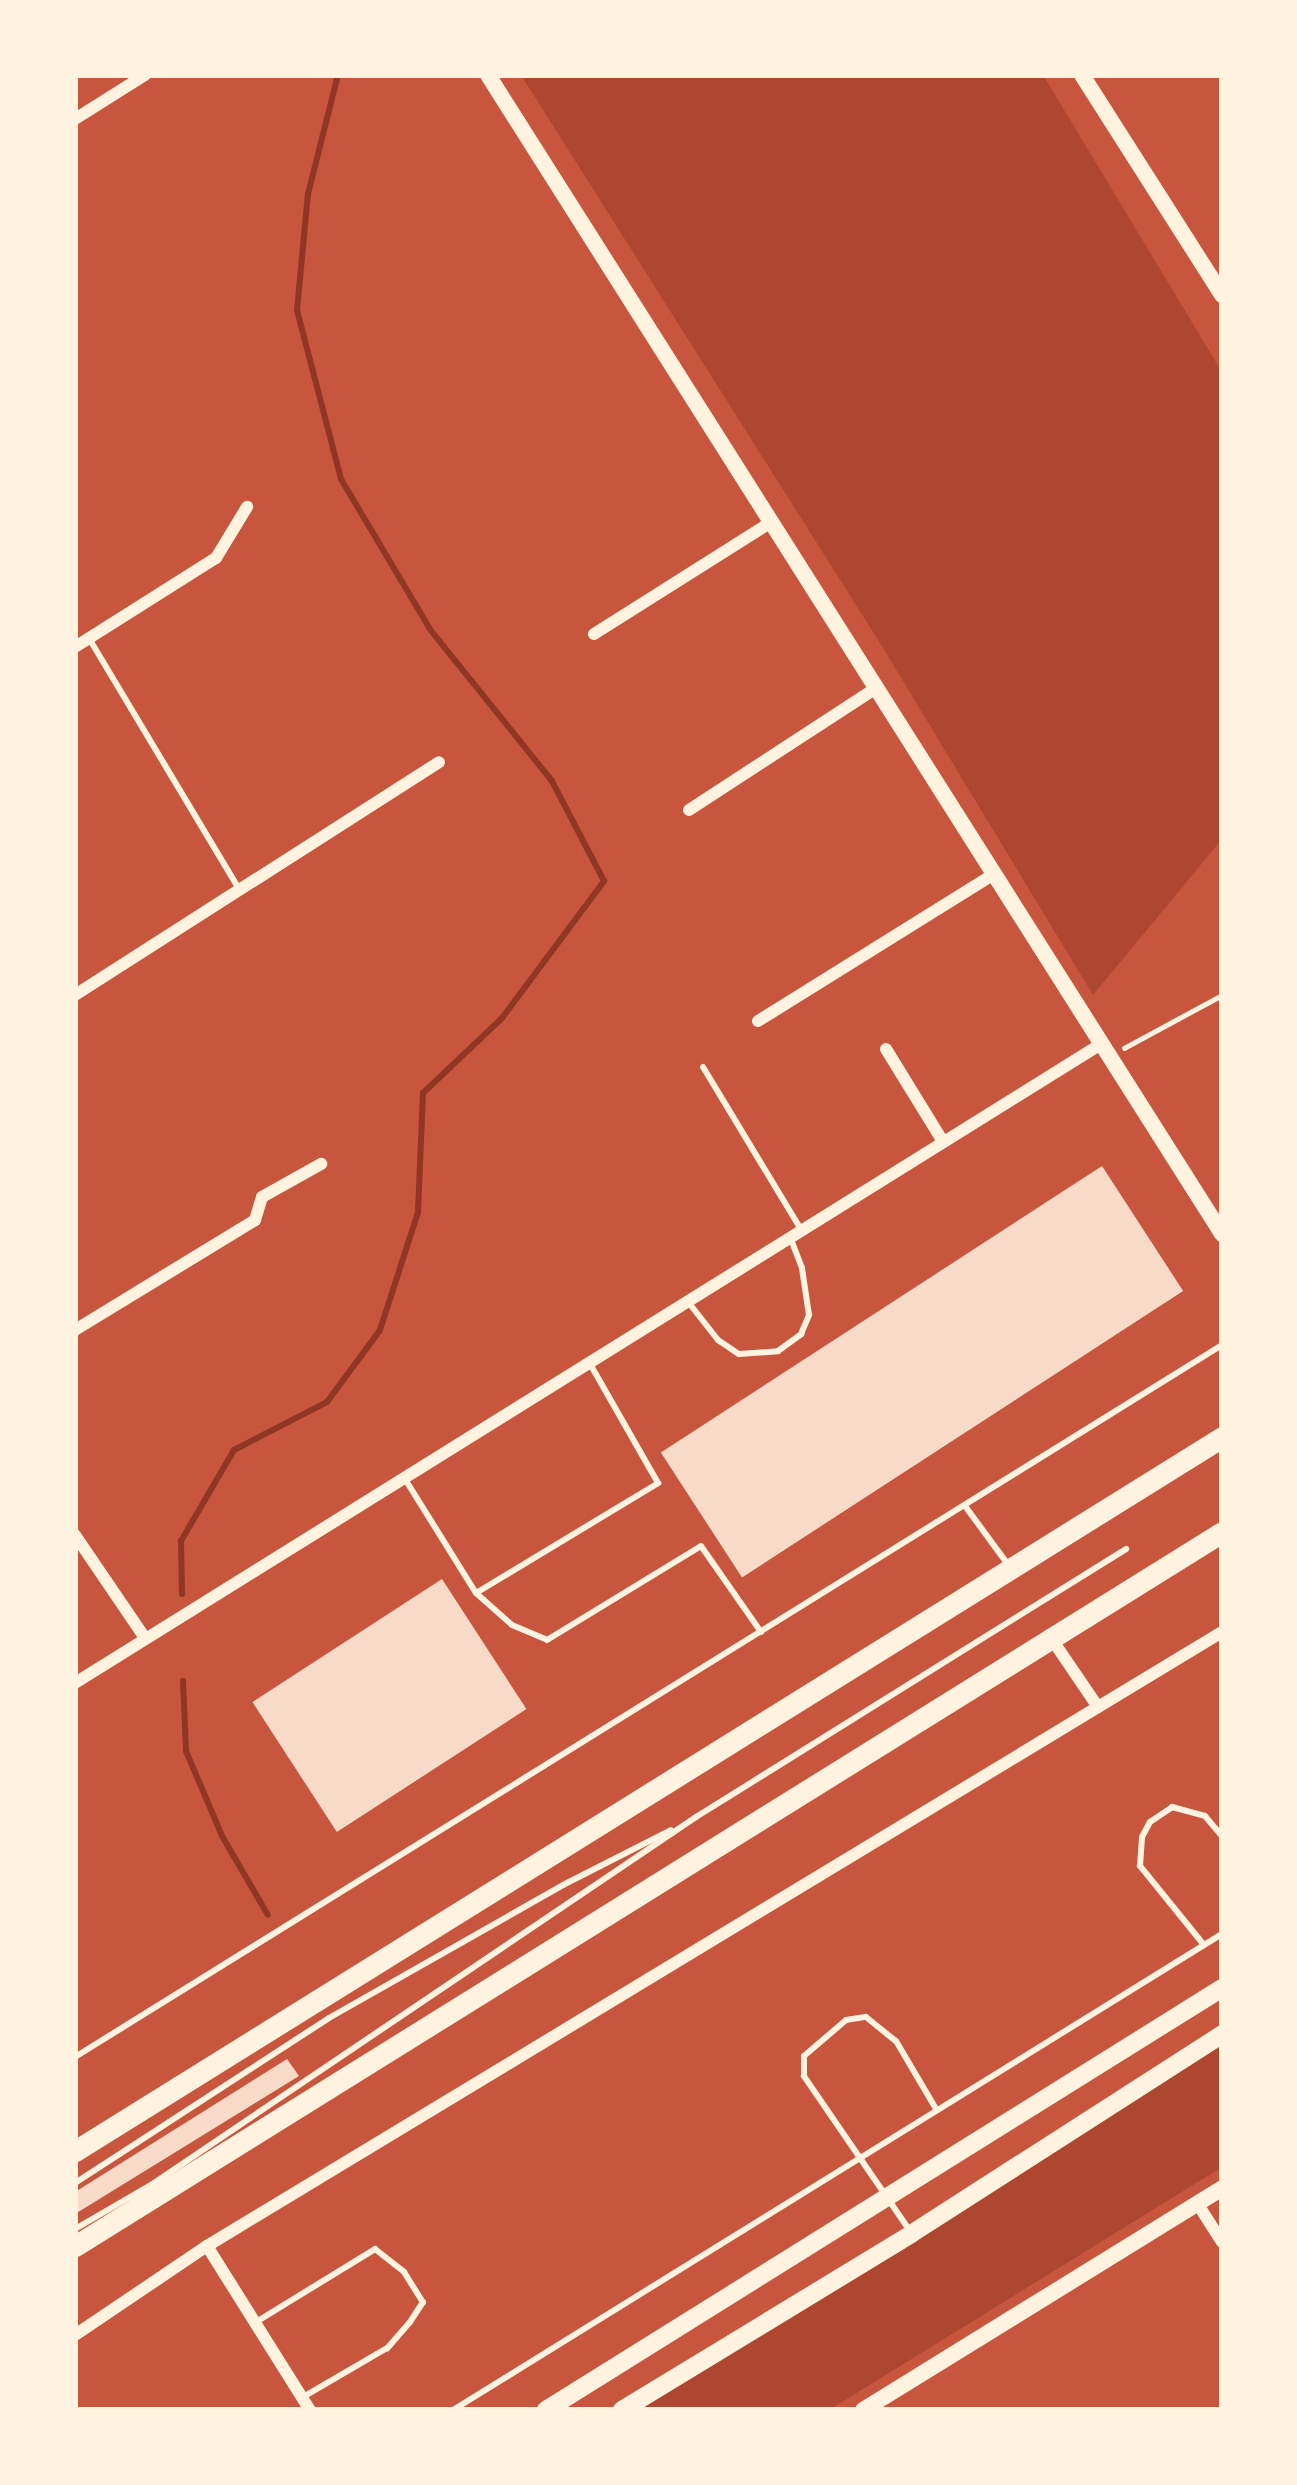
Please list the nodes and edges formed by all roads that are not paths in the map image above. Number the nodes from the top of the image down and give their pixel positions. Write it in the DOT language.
graph roads {
  1 [pos="145,75"];
  2 [pos="488,75"];
  3 [pos="1082,75"];
  4 [pos="75,119"];
  5 [pos="1222,295"];
  6 [pos="247,507"];
  7 [pos="771,522"];
  8 [pos="594,634"];
  9 [pos="89,638"];
  10 [pos="75,647"];
  11 [pos="873,690"];
  12 [pos="439,762"];
  13 [pos="689,810"];
  14 [pos="991,876"];
  15 [pos="239,890"];
  16 [pos="75,994"];
  17 [pos="758,1022"];
  18 [pos="886,1048"];
  19 [pos="1105,1050"];
  20 [pos="703,1067"];
  21 [pos="943,1140"];
  22 [pos="321,1164"];
  23 [pos="795,1232"];
  24 [pos="1222,1234"];
  25 [pos="687,1300"];
  26 [pos="75,1330"];
  27 [pos="1222,1345"];
  28 [pos="589,1361"];
  29 [pos="1222,1437"];
  30 [pos="403,1476"];
  31 [pos="965,1506"];
  32 [pos="1222,1532"];
  33 [pos="75,1535"];
  34 [pos="1126,1549"];
  35 [pos="1011,1568"];
  36 [pos="476,1593"];
  37 [pos="761,1632"];
  38 [pos="1222,1632"];
  39 [pos="1049,1635"];
  40 [pos="145,1638"];
  41 [pos="75,1683"];
  42 [pos="1098,1707"];
  43 [pos="696,1817"];
  44 [pos="1222,1836"];
  45 [pos="1222,1934"];
  46 [pos="1204,1945"];
  47 [pos="1222,1988"];
  48 [pos="1222,2034"];
  49 [pos="75,2057"];
  50 [pos="937,2111"];
  51 [pos="75,2151"];
  52 [pos="862,2157"];
  53 [pos="75,2183"];
  54 [pos="1222,2188"];
  55 [pos="886,2194"];
  56 [pos="1197,2203"];
  57 [pos="75,2229"];
  58 [pos="911,2234"];
  59 [pos="1222,2242"];
  60 [pos="75,2246"];
  61 [pos="207,2246"];
  62 [pos="256,2322"];
  63 [pos="75,2335"];
  64 [pos="306,2404"];
  65 [pos="453,2410"];
  66 [pos="546,2410"];
  67 [pos="622,2410"];
  68 [pos="863,2410"];
  1 -- 4 [label="street"];
  2 -- 7 [label="street"];
  3 -- 5 [label="street"];
  6 -- 9 [label="street"];
  7 -- 8 [label="street"];
  7 -- 11 [label="street"];
  9 -- 10 [label="street"];
  9 -- 15 [label="lane"];
  11 -- 13 [label="street"];
  11 -- 14 [label="street"];
  12 -- 15 [label="street"];
  14 -- 17 [label="street"];
  14 -- 19 [label="street"];
  15 -- 16 [label="street"];
  18 -- 21 [label="street"];
  19 -- 21 [label="street"];
  19 -- 24 [label="street"];
  20 -- 23 [label="lane"];
  21 -- 23 [label="street"];
  22 -- 26 [label="street"];
  23 -- 25 [label="street"];
  23 -- 25 [label="lane"];
  25 -- 28 [label="street"];
  27 -- 31 [label="lane"];
  28 -- 30 [label="street"];
  28 -- 36 [label="lane"];
  29 -- 35 [label="main road"];
  30 -- 36 [label="lane"];
  30 -- 40 [label="street"];
  31 -- 35 [label="lane"];
  31 -- 37 [label="lane"];
  32 -- 39 [label="main road"];
  33 -- 40 [label="street"];
  34 -- 43 [label="lane"];
  35 -- 51 [label="main road"];
  36 -- 37 [label="lane"];
  37 -- 49 [label="lane"];
  38 -- 42 [label="street"];
  39 -- 42 [label="street"];
  39 -- 60 [label="main road"];
  40 -- 41 [label="street"];
  42 -- 61 [label="street"];
  43 -- 53 [label="lane"];
  43 -- 57 [label="lane"];
  44 -- 46 [label="lane"];
  45 -- 46 [label="lane"];
  46 -- 50 [label="lane"];
  47 -- 55 [label="main road"];
  48 -- 58 [label="main road"];
  50 -- 52 [label="lane"];
  50 -- 52 [label="lane"];
  52 -- 55 [label="lane"];
  52 -- 65 [label="lane"];
  54 -- 56 [label="street"];
  55 -- 58 [label="lane"];
  55 -- 66 [label="main road"];
  56 -- 59 [label="street"];
  56 -- 68 [label="street"];
  58 -- 67 [label="main road"];
  61 -- 62 [label="street"];
  61 -- 63 [label="street"];
  62 -- 64 [label="street"];
  62 -- 64 [label="lane"];
}
